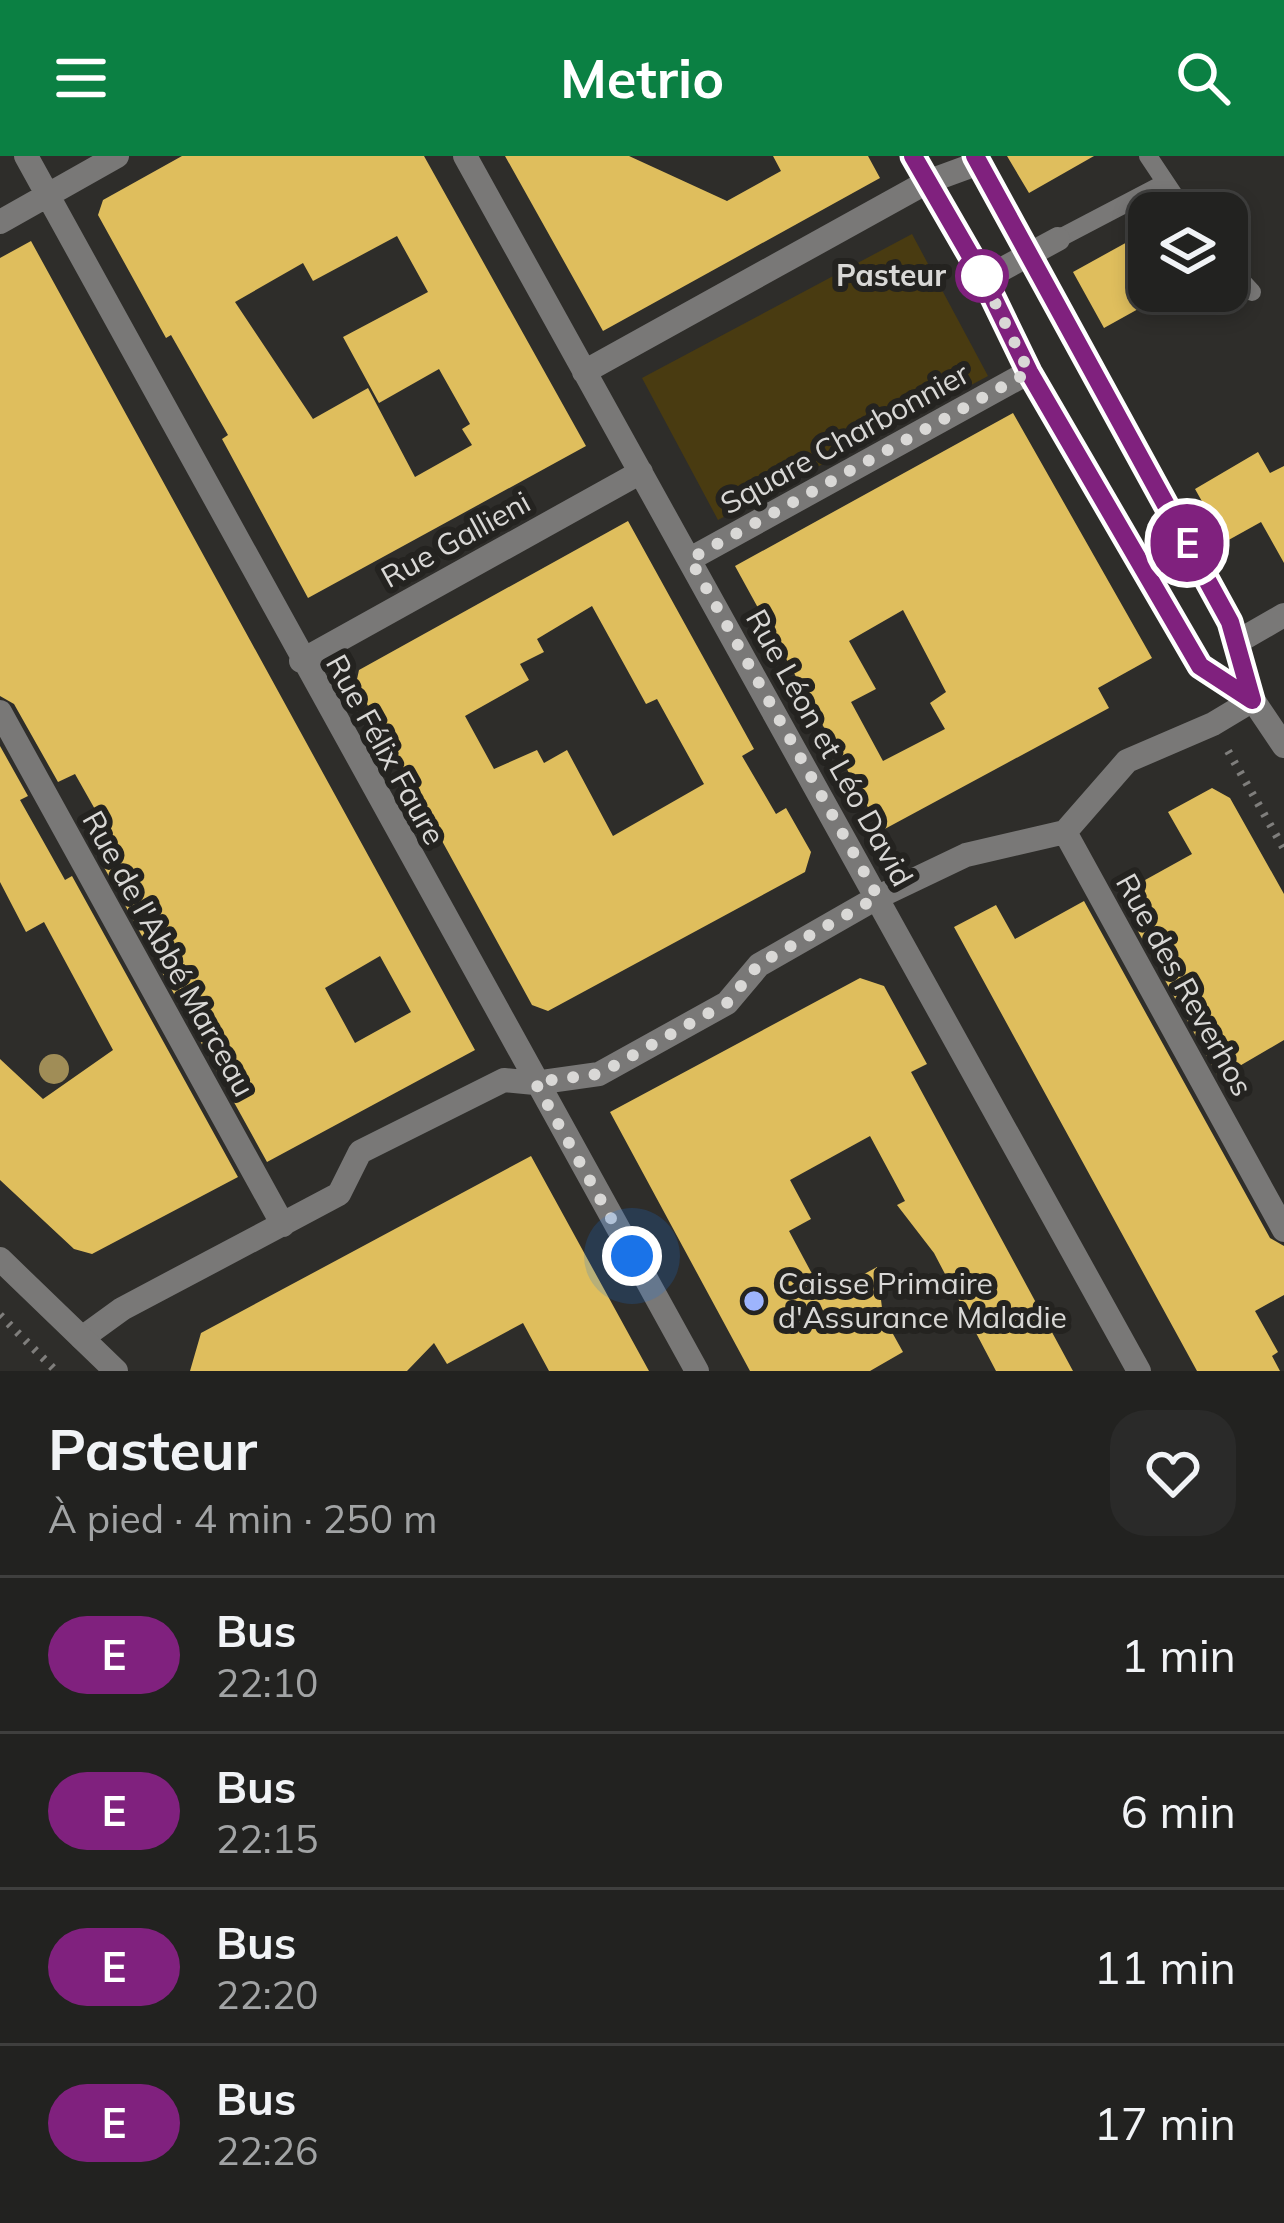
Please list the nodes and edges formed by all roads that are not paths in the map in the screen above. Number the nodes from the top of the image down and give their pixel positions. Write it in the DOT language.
graph roads {
  1 [pos="26,156"];
  2 [pos="117,156"];
  3 [pos="465,156"];
  4 [pos="913,156"];
  5 [pos="1148,156"];
  6 [pos="977,160"];
  7 [pos="927,182"];
  8 [pos="1165,183"];
  9 [pos="1171,192"];
  10 [pos="47,196"];
  11 [pos="0,222"];
  12 [pos="1058,238"];
  13 [pos="1029,253"];
  14 [pos="984,279"];
  15 [pos="1248,288"];
  16 [pos="1252,292"];
  17 [pos="584,372"];
  18 [pos="1029,372"];
  19 [pos="640,472"];
  20 [pos="690,559"];
  21 [pos="1284,614"];
  22 [pos="1237,642"];
  23 [pos="301,661"];
  24 [pos="1252,700"];
  25 [pos="0,712"];
  26 [pos="1284,746"];
  27 [pos="1065,832"];
  28 [pos="878,897"];
  29 [pos="535,1082"];
  30 [pos="283,1225"];
  31 [pos="1284,1230"];
  32 [pos="0,1259"];
  33 [pos="82,1338"];
  34 [pos="116,1371"];
  35 [pos="697,1371"];
  36 [pos="1139,1371"];
  1 -- 10 [label="street, Rue Félix Faure"];
  2 -- 10 [label="street"];
  3 -- 17 [label="street, Rue Léon et Léo David"];
  4 -- 7 [label="street"];
  5 -- 8 [label="lane"];
  6 -- 7 [label="street"];
  6 -- 13 [label="street"];
  7 -- 14 [label="street"];
  7 -- 17 [label="street"];
  8 -- 9 [label="lane"];
  8 -- 12 [label="lane"];
  10 -- 11 [label="street"];
  10 -- 23 [label="street, Rue Félix Faure"];
  12 -- 13 [label="street"];
  13 -- 14 [label="street"];
  13 -- 22 [label="street"];
  14 -- 18 [label="street"];
  15 -- 16 [label="lane"];
  17 -- 19 [label="street, Rue Léon et Léo David"];
  18 -- 20 [label="street, Square Charbonnier"];
  18 -- 24 [label="street"];
  19 -- 20 [label="street, Rue Léon et Léo David"];
  19 -- 23 [label="street, Rue Gallieni"];
  20 -- 28 [label="street, Rue Léon et Léo David"];
  21 -- 22 [label="street"];
  22 -- 24 [label="street"];
  23 -- 29 [label="street, Rue Félix Faure"];
  24 -- 26 [label="street"];
  24 -- 27 [label="street"];
  25 -- 30 [label="street, Rue de l'Abbé Marceau"];
  27 -- 28 [label="street"];
  27 -- 31 [label="street, Rue des Reverhos"];
  28 -- 29 [label="street"];
  28 -- 36 [label="street, Rue Léon et Léo David"];
  29 -- 30 [label="street"];
  29 -- 35 [label="street, Rue Félix Faure"];
  30 -- 33 [label="street"];
  32 -- 33 [label="street"];
  33 -- 34 [label="street"];
}
